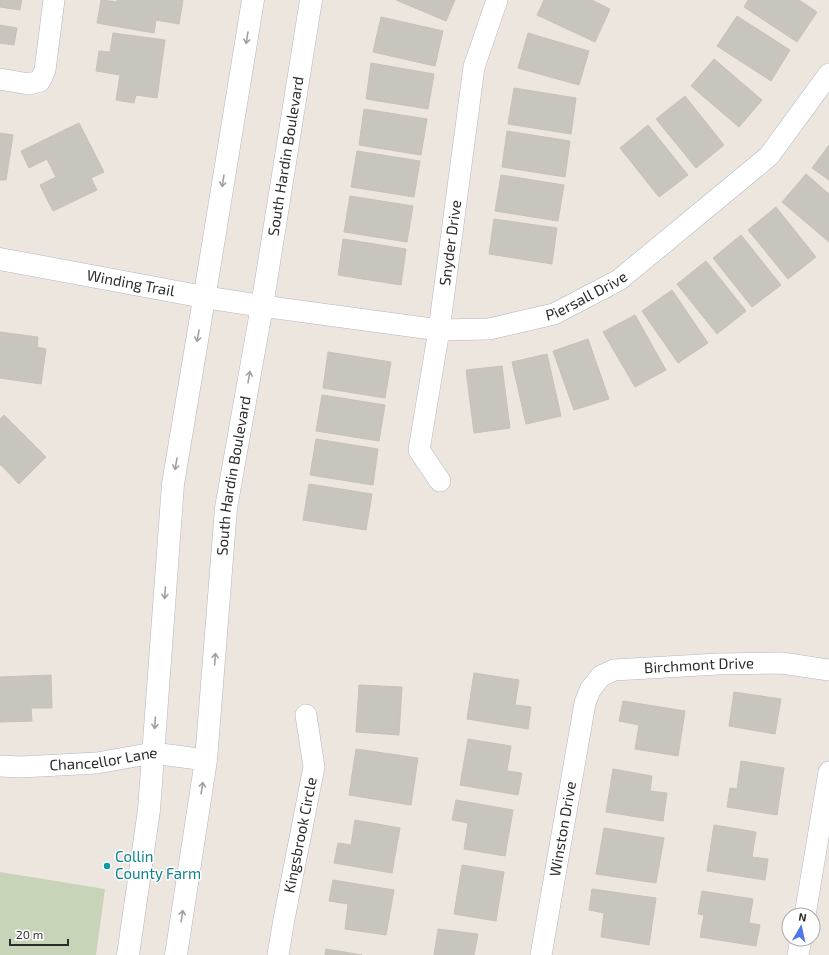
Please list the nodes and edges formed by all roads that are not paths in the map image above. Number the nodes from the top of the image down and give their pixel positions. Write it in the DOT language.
graph roads {
  1 [pos="54,0"];
  2 [pos="253,0"];
  3 [pos="311,0"];
  4 [pos="497,0"];
  5 [pos="829,74"];
  6 [pos="0,80"];
  7 [pos="0,259"];
  8 [pos="204,298"];
  9 [pos="262,306"];
  10 [pos="439,330"];
  11 [pos="440,482"];
  12 [pos="829,670"];
  13 [pos="585,703"];
  14 [pos="306,715"];
  15 [pos="153,753"];
  16 [pos="206,760"];
  17 [pos="0,766"];
  18 [pos="829,772"];
  19 [pos="806,907"];
  20 [pos="128,955"];
  21 [pos="176,955"];
  22 [pos="278,955"];
  23 [pos="540,955"];
  1 -- 6 [label="street"];
  2 -- 8 [label="main road, one-way"];
  3 -- 9 [label="main road, South Hardin Boulevard"];
  4 -- 10 [label="street, Snyder Drive"];
  5 -- 10 [label="street, Piersall Drive"];
  7 -- 8 [label="main road, Winding Trail"];
  8 -- 9 [label="main road, Winding Trail"];
  8 -- 15 [label="main road, one-way"];
  9 -- 10 [label="street, Piersall Drive"];
  16 -- 9 [label="main road, South Hardin Boulevard, one-way"];
  10 -- 11 [label="street, Snyder Drive"];
  12 -- 13 [label="street, Birchmont Drive"];
  13 -- 23 [label="street, Winston Drive"];
  14 -- 22 [label="street, Kingsbrook Circle"];
  15 -- 16 [label="street, Chancellor Lane"];
  15 -- 17 [label="street, Chancellor Lane"];
  15 -- 20 [label="main road"];
  21 -- 16 [label="main road, South Hardin Boulevard, one-way"];
  18 -- 19 [label="street"];
}
